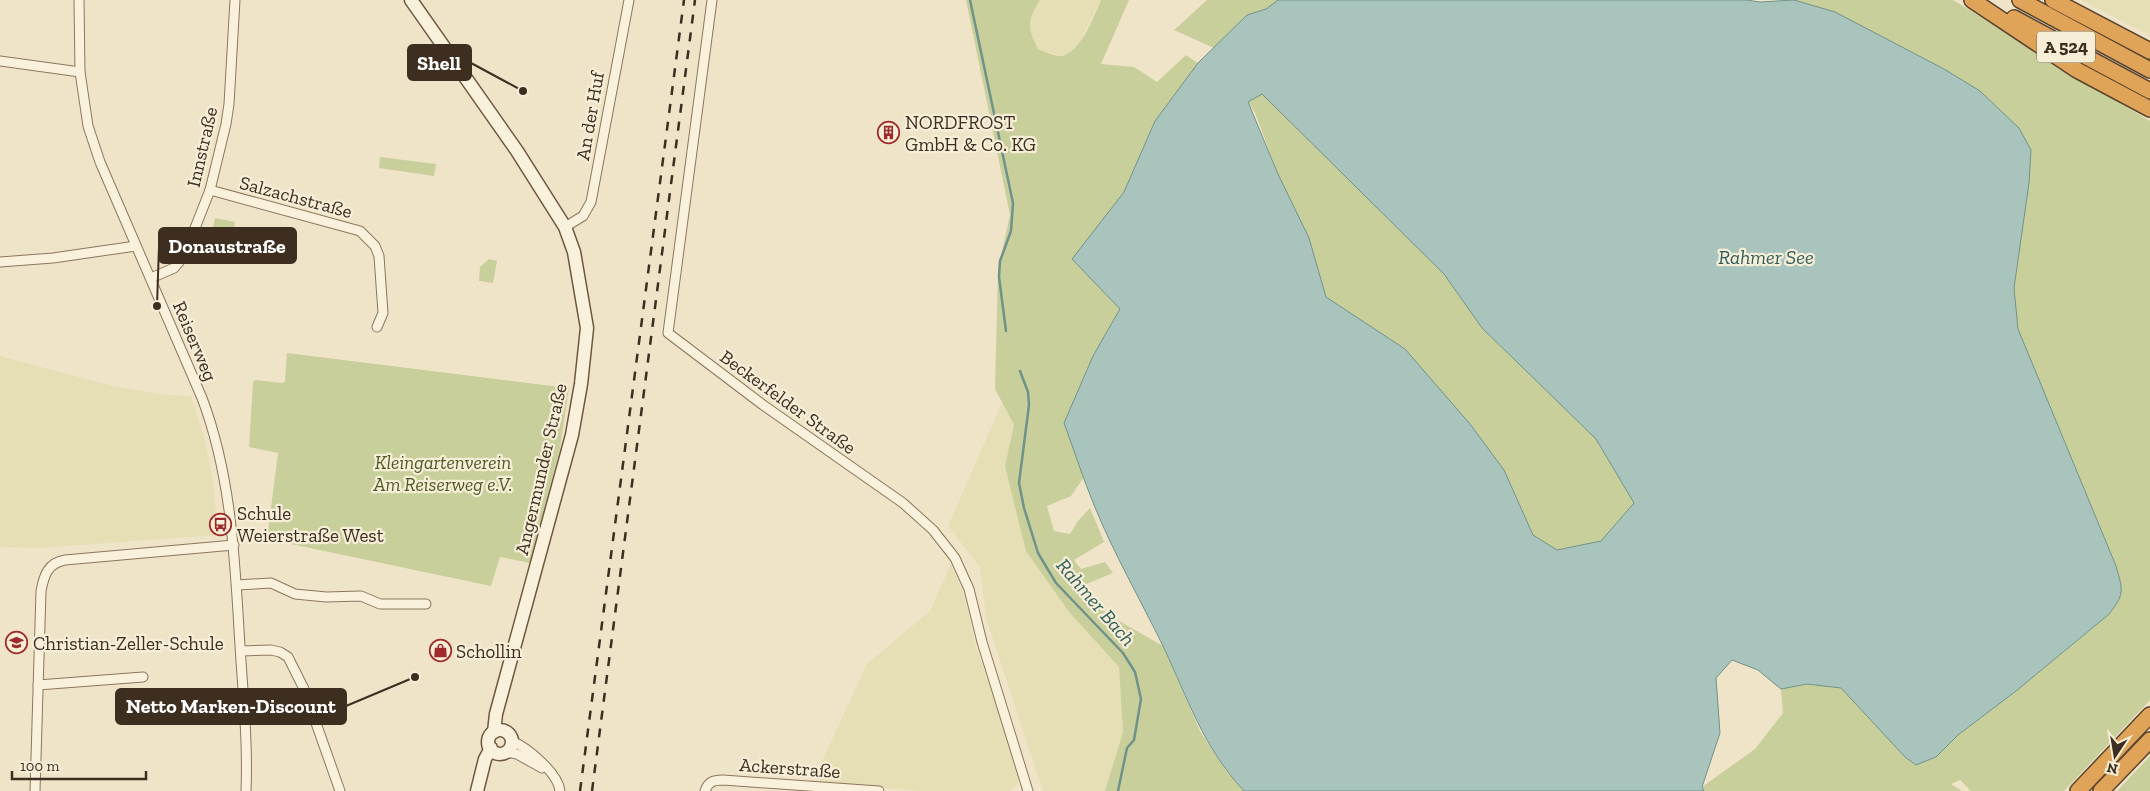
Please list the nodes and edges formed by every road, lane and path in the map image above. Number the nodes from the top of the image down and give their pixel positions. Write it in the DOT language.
graph roads {
  1 [pos="79,0"];
  2 [pos="236,0"];
  3 [pos="411,0"];
  4 [pos="629,0"];
  5 [pos="712,0"];
  6 [pos="1972,0"];
  7 [pos="1983,0"];
  8 [pos="2020,0"];
  9 [pos="2053,0"];
  10 [pos="2150,51"];
  11 [pos="0,61"];
  12 [pos="2150,70"];
  13 [pos="80,72"];
  14 [pos="2150,91"];
  15 [pos="2150,109"];
  16 [pos="210,190"];
  17 [pos="565,227"];
  18 [pos="136,246"];
  19 [pos="0,262"];
  20 [pos="151,278"];
  21 [pos="377,327"];
  22 [pos="234,545"];
  23 [pos="237,585"];
  24 [pos="426,604"];
  25 [pos="241,651"];
  26 [pos="143,677"];
  27 [pos="38,685"];
  28 [pos="2150,715"];
  29 [pos="2150,740"];
  30 [pos="501,743"];
  31 [pos="477,788"];
  32 [pos="35,791"];
  33 [pos="246,791"];
  34 [pos="340,791"];
  35 [pos="560,791"];
  36 [pos="704,791"];
  37 [pos="878,791"];
  38 [pos="1028,791"];
  39 [pos="2078,791"];
  40 [pos="2101,791"];
  1 -- 13 [label="street, Reiserweg"];
  2 -- 16 [label="street, Innstraße"];
  3 -- 17 [label="main road, Angermunder Straße"];
  4 -- 17 [label="street, An der Huf"];
  5 -- 38 [label="street, Beckerfelder Straße"];
  6 -- 15 [label="highway"];
  7 -- 14 [label="highway, A 524"];
  8 -- 12 [label="highway, A 524"];
  9 -- 10 [label="highway"];
  11 -- 13 [label="street"];
  13 -- 18 [label="street, Reiserweg"];
  16 -- 20 [label="street, Innstraße"];
  16 -- 21 [label="street, Salzachstraße"];
  17 -- 30 [label="main road, Angermunder Straße"];
  18 -- 19 [label="street"];
  18 -- 20 [label="street, Reiserweg"];
  20 -- 22 [label="street, Reiserweg"];
  22 -- 23 [label="street, Reiserweg"];
  22 -- 27 [label="street"];
  23 -- 24 [label="street"];
  23 -- 25 [label="street, Reiserweg"];
  25 -- 33 [label="street, Reiserweg"];
  25 -- 34 [label="street"];
  26 -- 27 [label="street"];
  27 -- 32 [label="street"];
  28 -- 39 [label="highway"];
  29 -- 40 [label="highway"];
  30 -- 31 [label="main road"];
  30 -- 35 [label="street"];
  36 -- 37 [label="street, Ackerstraße"];
}
